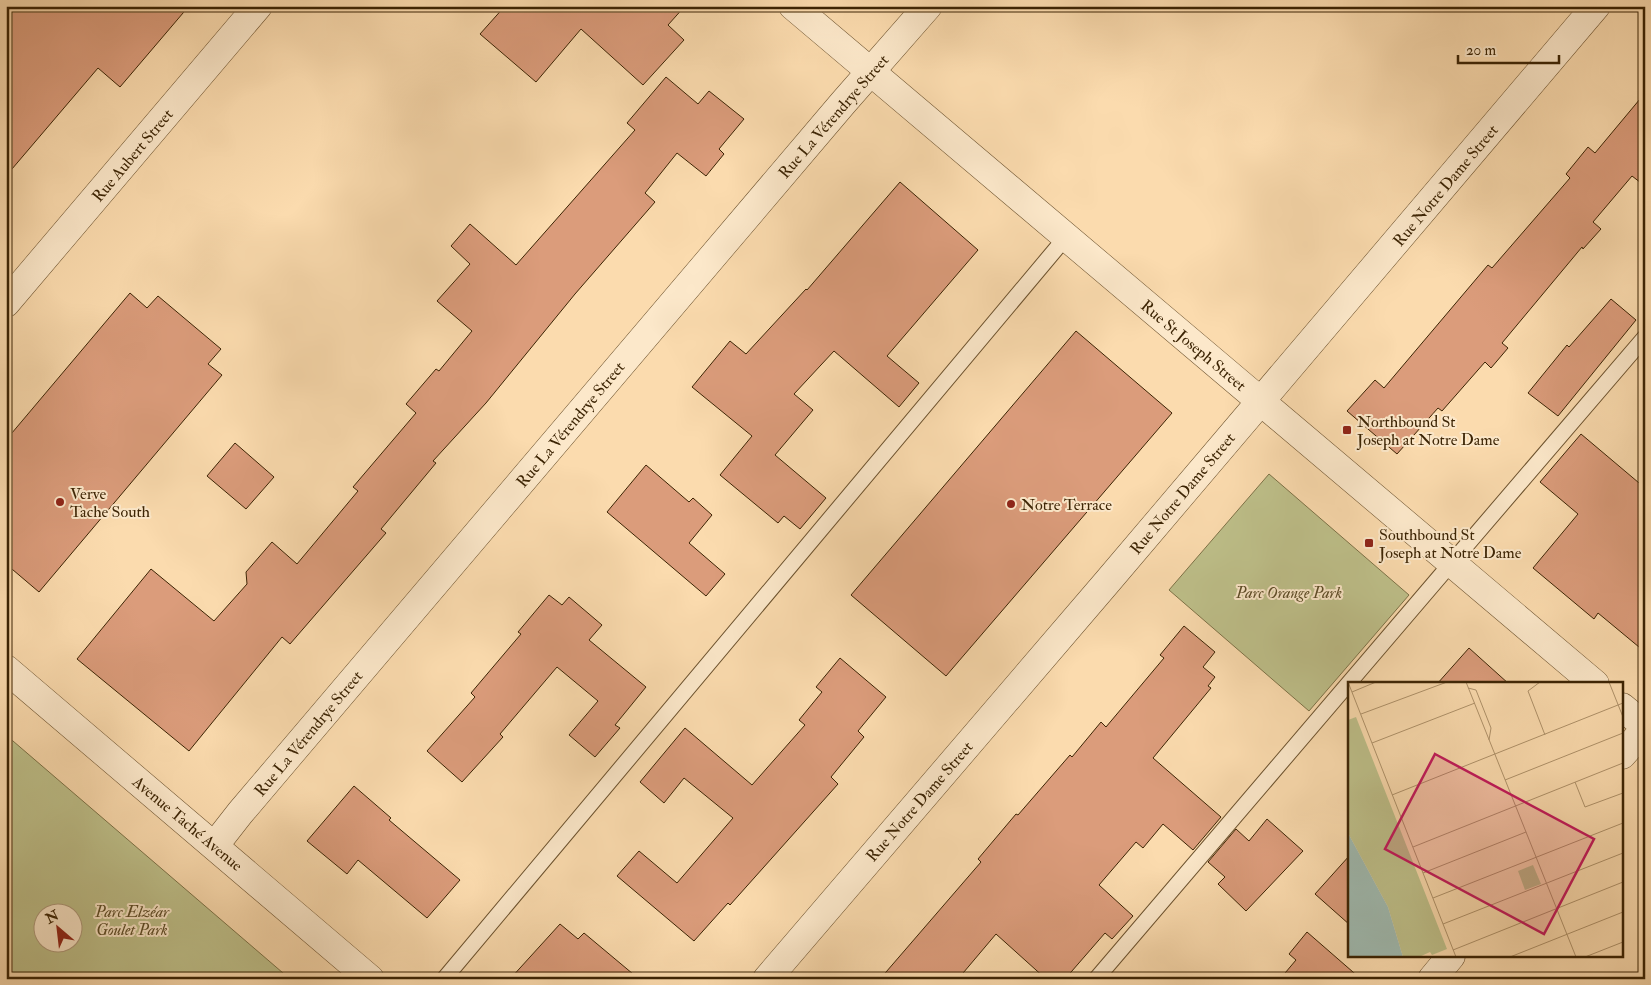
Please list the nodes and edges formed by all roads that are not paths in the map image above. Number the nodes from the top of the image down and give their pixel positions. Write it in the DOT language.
graph roads {
  1 [pos="258,6"];
  2 [pos="792,6"];
  3 [pos="928,6"];
  4 [pos="1596,6"];
  5 [pos="871,72"];
  6 [pos="1066,237"];
  7 [pos="6,303"];
  8 [pos="1645,337"];
  9 [pos="1260,402"];
  10 [pos="1452,563"];
  11 [pos="6,669"];
  12 [pos="1349,682"];
  13 [pos="1593,682"];
  14 [pos="1348,683"];
  15 [pos="1624,709"];
  16 [pos="1645,727"];
  17 [pos="1624,753"];
  18 [pos="215,845"];
  19 [pos="1449,958"];
  20 [pos="370,979"];
  21 [pos="444,979"];
  22 [pos="767,979"];
  23 [pos="1096,979"];
  24 [pos="1432,979"];
  1 -- 7 [label="street, Rue Aubert Street"];
  2 -- 5 [label="street, Rue St Joseph Street"];
  3 -- 5 [label="street, Rue La Vérendrye Street"];
  4 -- 9 [label="street, Rue Notre Dame Street"];
  5 -- 6 [label="street, Rue St Joseph Street"];
  5 -- 18 [label="street, Rue La Vérendrye Street"];
  6 -- 9 [label="street, Rue St Joseph Street"];
  6 -- 21 [label="lane"];
  8 -- 10 [label="lane"];
  9 -- 10 [label="street, Rue St Joseph Street"];
  9 -- 22 [label="street, Rue Notre Dame Street"];
  10 -- 12 [label="lane"];
  10 -- 13 [label="street, Rue St Joseph Street"];
  11 -- 18 [label="street, Avenue Taché Avenue"];
  14 -- 23 [label="lane"];
  15 -- 16 [label="street"];
  16 -- 17 [label="street"];
  18 -- 20 [label="street, Avenue Taché Avenue"];
  19 -- 24 [label="street"];
}
